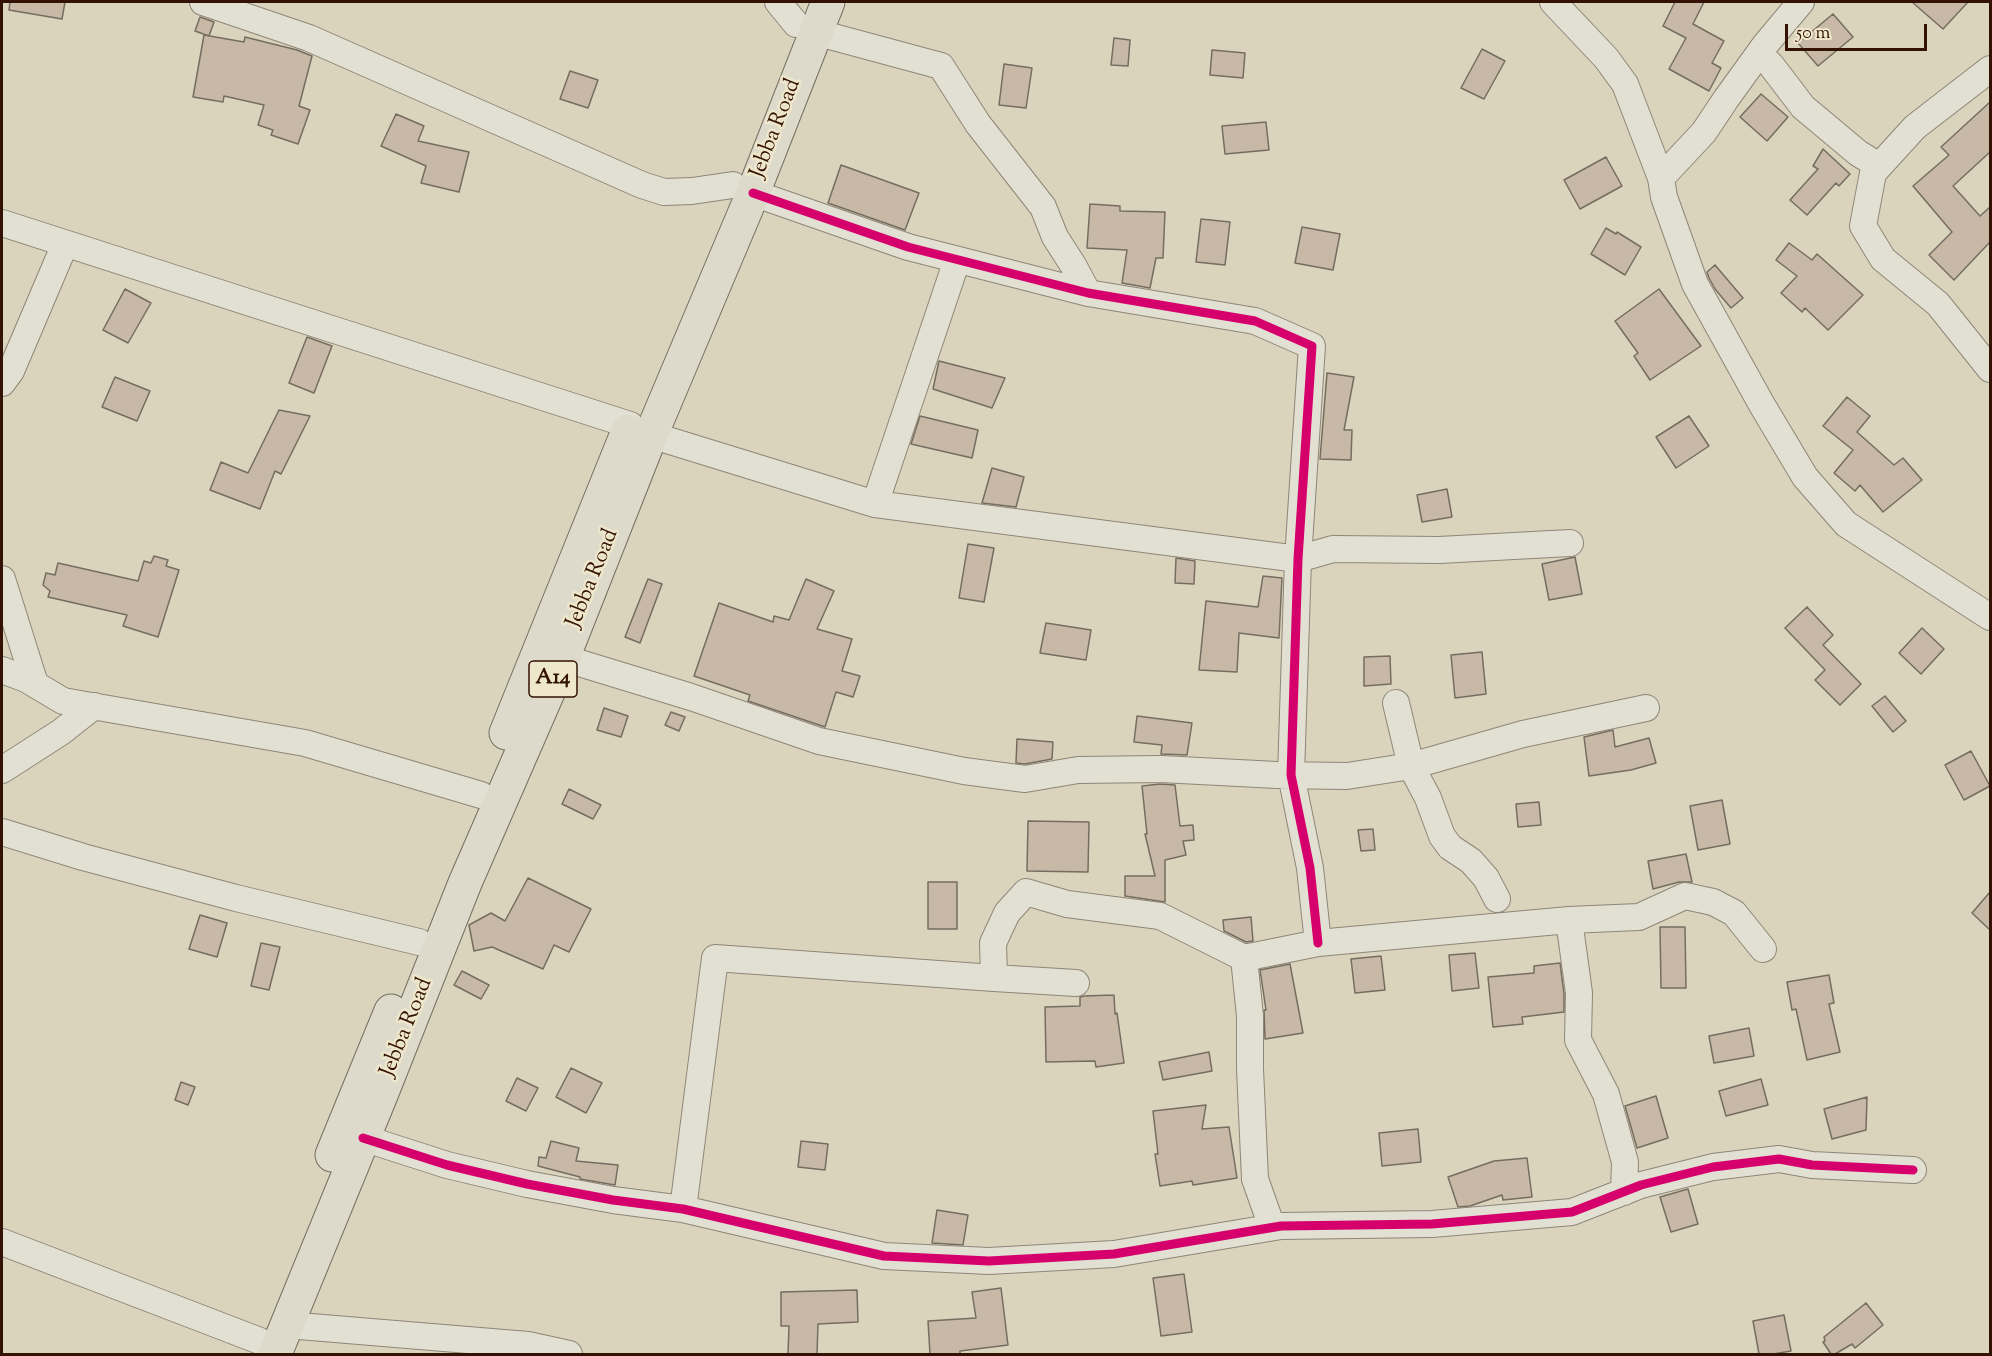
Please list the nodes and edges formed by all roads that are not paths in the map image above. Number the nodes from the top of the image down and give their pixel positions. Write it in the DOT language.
graph roads {
  1 [pos="203,2"];
  2 [pos="828,2"];
  3 [pos="1553,2"];
  4 [pos="1801,2"];
  5 [pos="798,15"];
  6 [pos="1759,54"];
  7 [pos="1990,69"];
  8 [pos="1879,166"];
  9 [pos="1661,178"];
  10 [pos="743,189"];
  11 [pos="2,223"];
  12 [pos="65,243"];
  13 [pos="957,260"];
  14 [pos="1088,293"];
  15 [pos="1990,369"];
  16 [pos="2,383"];
  17 [pos="641,430"];
  18 [pos="875,504"];
  19 [pos="1570,543"];
  20 [pos="1298,559"];
  21 [pos="2,579"];
  22 [pos="1990,617"];
  23 [pos="563,658"];
  24 [pos="2,670"];
  25 [pos="35,684"];
  26 [pos="1396,703"];
  27 [pos="94,706"];
  28 [pos="1646,708"];
  29 [pos="1411,766"];
  30 [pos="2,770"];
  31 [pos="1291,775"];
  32 [pos="481,795"];
  33 [pos="2,832"];
  34 [pos="1497,900"];
  35 [pos="1569,921"];
  36 [pos="419,942"];
  37 [pos="1318,943"];
  38 [pos="1763,949"];
  39 [pos="1244,958"];
  40 [pos="994,978"];
  41 [pos="1076,982"];
  42 [pos="363,1138"];
  43 [pos="1913,1170"];
  44 [pos="1624,1192"];
  45 [pos="683,1209"];
  46 [pos="1272,1227"];
  47 [pos="2,1242"];
  48 [pos="269,1344"];
  49 [pos="569,1354"];
  1 -- 10 [label="street"];
  2 -- 5 [label="highway, Jebba Road / A14"];
  3 -- 9 [label="street"];
  4 -- 6 [label="street"];
  5 -- 10 [label="highway, Jebba Road / A14"];
  5 -- 14 [label="street"];
  6 -- 8 [label="street"];
  6 -- 9 [label="street"];
  7 -- 8 [label="street"];
  8 -- 15 [label="street"];
  9 -- 22 [label="street"];
  10 -- 13 [label="street"];
  10 -- 17 [label="highway, Jebba Road / A14"];
  11 -- 12 [label="street"];
  12 -- 16 [label="street"];
  12 -- 17 [label="street"];
  13 -- 14 [label="street"];
  13 -- 18 [label="street"];
  14 -- 20 [label="street"];
  17 -- 18 [label="street"];
  17 -- 23 [label="highway, Jebba Road / A14"];
  17 -- 32 [label="highway, Jebba Road / A14"];
  18 -- 20 [label="street"];
  19 -- 20 [label="street"];
  20 -- 31 [label="street"];
  21 -- 25 [label="street"];
  23 -- 31 [label="street"];
  23 -- 42 [label="highway, Jebba Road / A14"];
  24 -- 25 [label="street"];
  25 -- 27 [label="street"];
  26 -- 29 [label="street"];
  27 -- 30 [label="street"];
  27 -- 32 [label="street"];
  28 -- 29 [label="street"];
  29 -- 31 [label="street"];
  29 -- 34 [label="street"];
  31 -- 37 [label="street"];
  32 -- 36 [label="highway, Jebba Road / A14"];
  33 -- 36 [label="street"];
  35 -- 37 [label="street"];
  35 -- 38 [label="street"];
  35 -- 44 [label="street"];
  36 -- 48 [label="highway, Jebba Road / A14"];
  37 -- 39 [label="street"];
  39 -- 40 [label="street"];
  39 -- 46 [label="street"];
  40 -- 41 [label="street"];
  40 -- 45 [label="street"];
  42 -- 45 [label="street"];
  42 -- 48 [label="highway, Jebba Road / A14"];
  43 -- 44 [label="street"];
  44 -- 46 [label="street"];
  45 -- 46 [label="street"];
  47 -- 48 [label="street"];
  48 -- 49 [label="street"];
}
